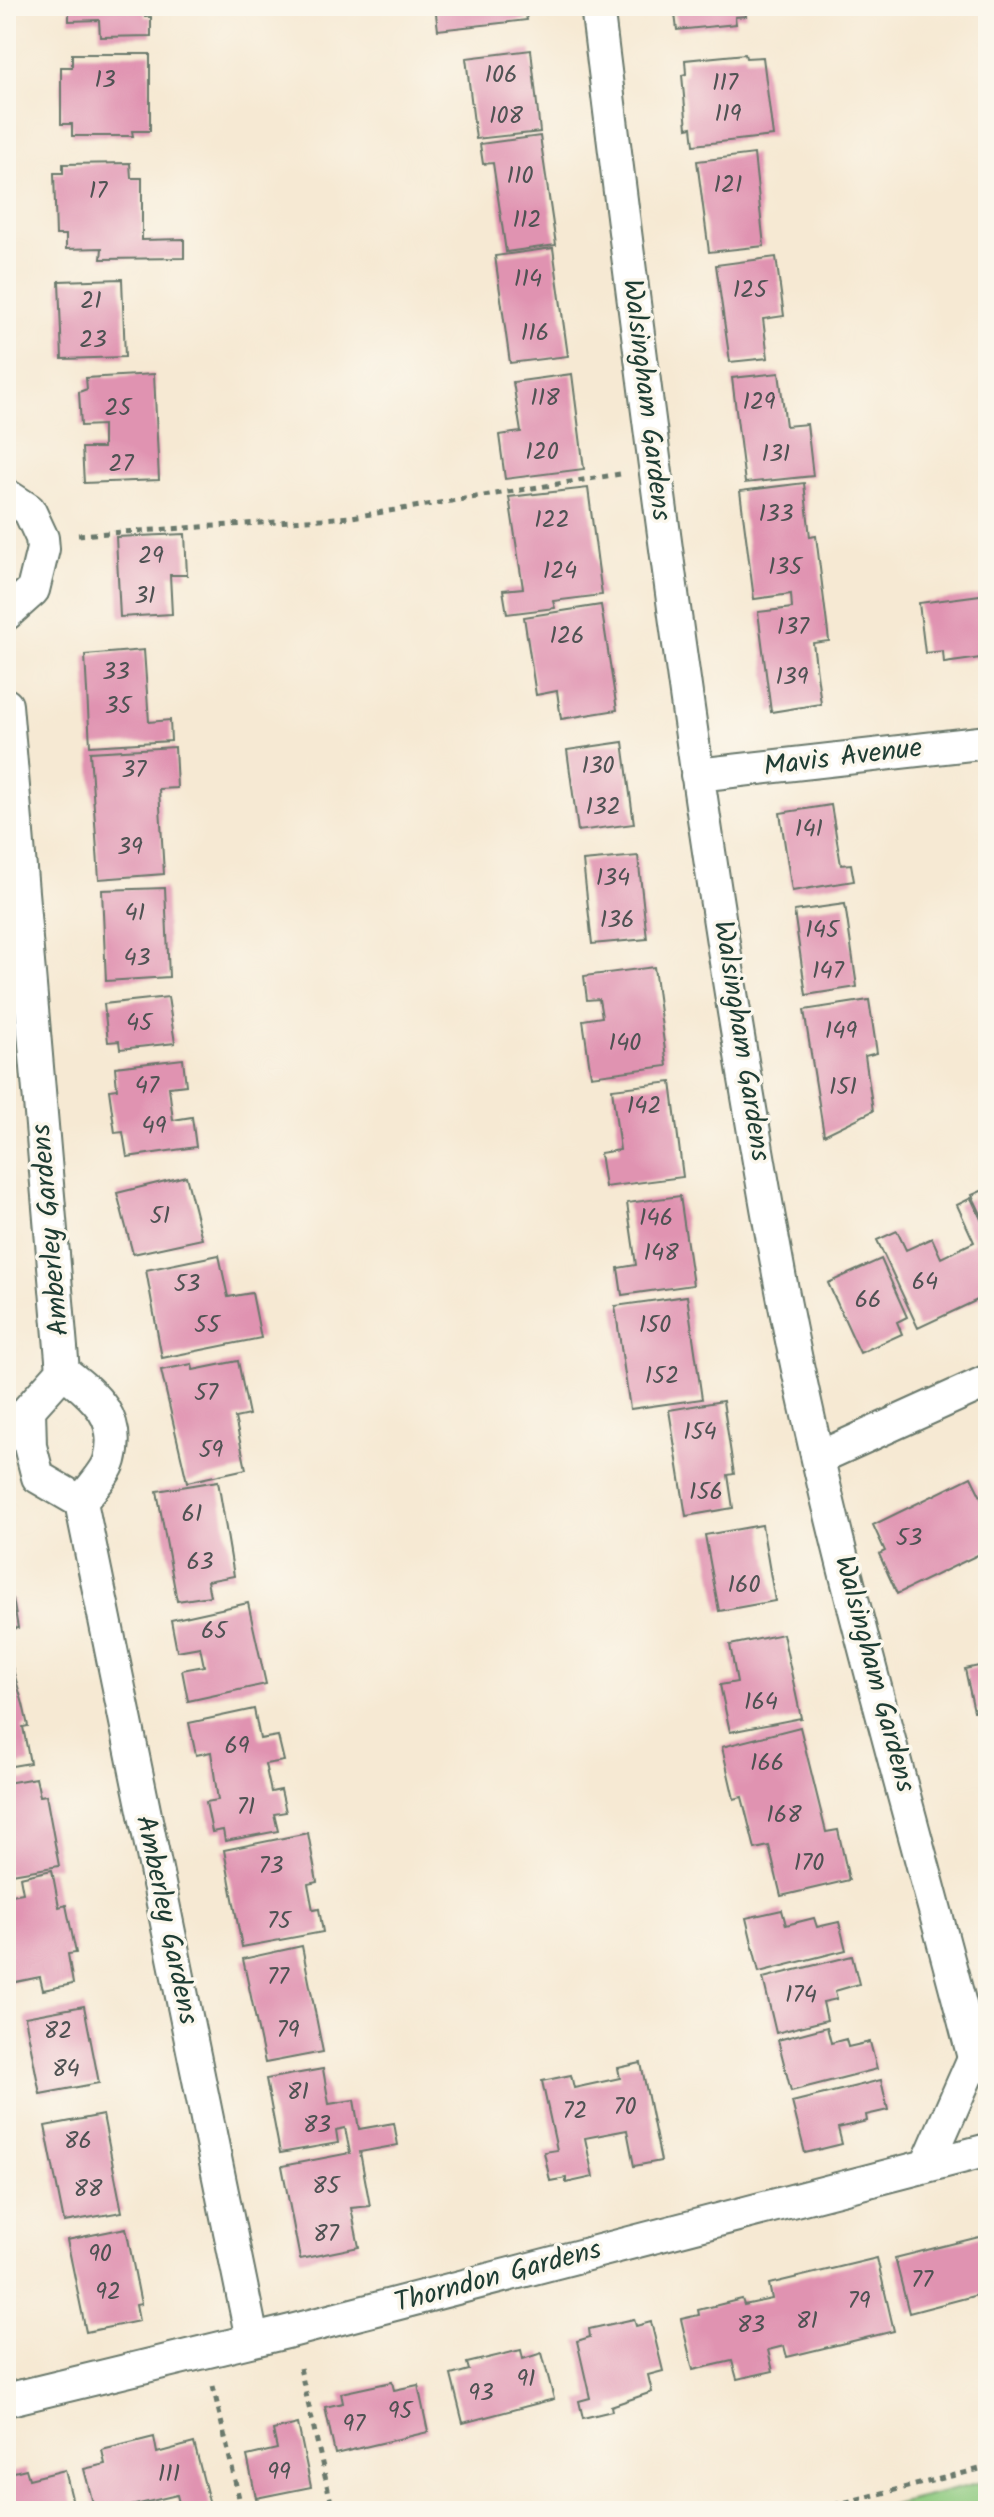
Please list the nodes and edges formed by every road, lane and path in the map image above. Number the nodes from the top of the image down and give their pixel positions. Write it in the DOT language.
graph roads {
  1 [pos="597,6"];
  2 [pos="654,469"];
  3 [pos="6,495"];
  4 [pos="42,538"];
  5 [pos="6,614"];
  6 [pos="6,705"];
  7 [pos="988,742"];
  8 [pos="697,775"];
  9 [pos="63,1371"];
  10 [pos="988,1381"];
  11 [pos="818,1458"];
  12 [pos="81,1502"];
  13 [pos="981,2063"];
  14 [pos="988,2150"];
  15 [pos="927,2165"];
  16 [pos="291,2331"];
  17 [pos="252,2339"];
  18 [pos="205,2350"];
  19 [pos="6,2400"];
  20 [pos="988,2467"];
  21 [pos="242,2511"];
  22 [pos="333,2511"];
  23 [pos="810,2511"];
  1 -- 2 [label="street, Walsingham Gardens"];
  2 -- 4 [label="path"];
  2 -- 8 [label="street, Walsingham Gardens"];
  3 -- 4 [label="street"];
  4 -- 5 [label="street"];
  6 -- 9 [label="street, Amberley Gardens"];
  7 -- 8 [label="street, Mavis Avenue"];
  8 -- 11 [label="street, Walsingham Gardens"];
  9 -- 12 [label="street, Amberley Gardens"];
  9 -- 12 [label="street, Amberley Gardens"];
  10 -- 11 [label="street"];
  11 -- 13 [label="street, Walsingham Gardens"];
  12 -- 17 [label="street, Amberley Gardens"];
  13 -- 15 [label="street, Walsingham Gardens"];
  14 -- 15 [label="street, Thorndon Gardens"];
  15 -- 16 [label="street, Thorndon Gardens"];
  16 -- 17 [label="street, Thorndon Gardens"];
  16 -- 22 [label="path"];
  17 -- 18 [label="street, Thorndon Gardens"];
  18 -- 19 [label="street, Thorndon Gardens"];
  18 -- 21 [label="path"];
  20 -- 23 [label="path"];
}
